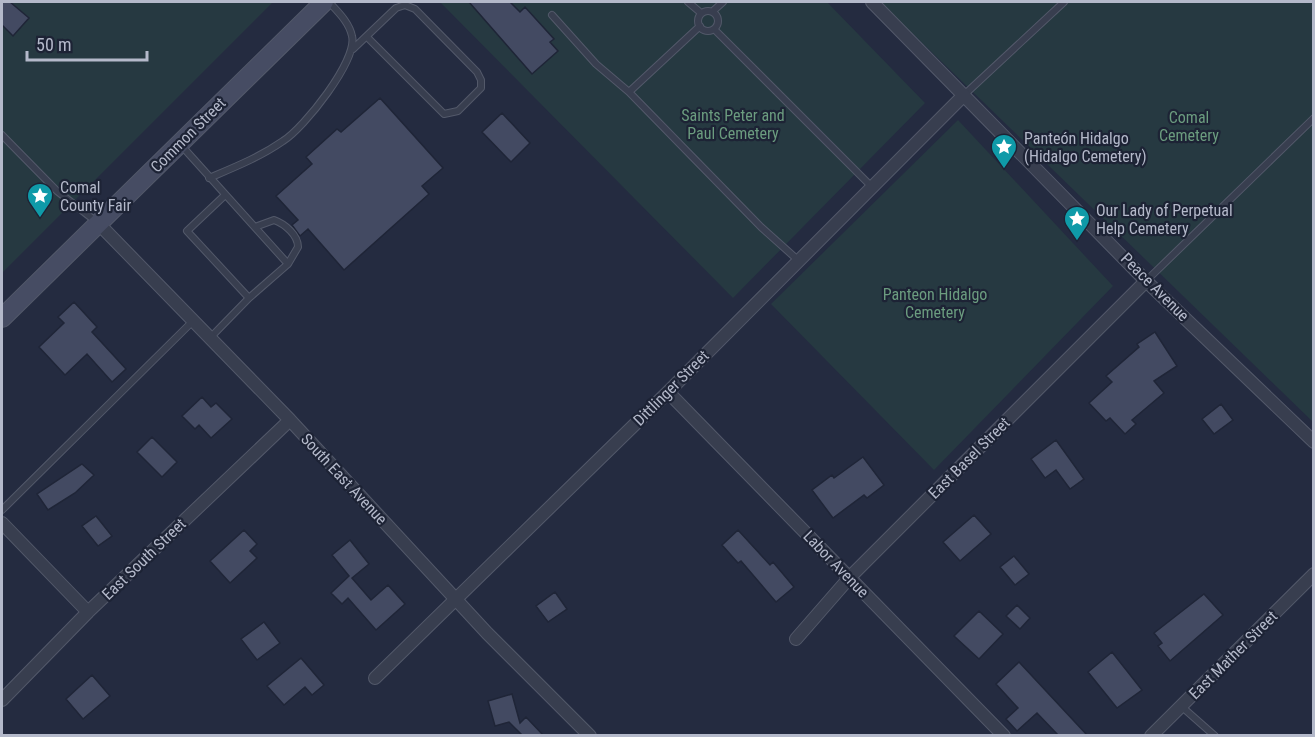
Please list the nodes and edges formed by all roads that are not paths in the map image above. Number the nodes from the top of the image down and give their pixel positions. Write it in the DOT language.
graph roads {
  1 [pos="324,2"];
  2 [pos="329,2"];
  3 [pos="688,2"];
  4 [pos="723,2"];
  5 [pos="872,2"];
  6 [pos="1064,2"];
  7 [pos="713,11"];
  8 [pos="701,13"];
  9 [pos="552,15"];
  10 [pos="700,26"];
  11 [pos="714,29"];
  12 [pos="368,38"];
  13 [pos="353,49"];
  14 [pos="629,92"];
  15 [pos="964,95"];
  16 [pos="1314,118"];
  17 [pos="2,135"];
  18 [pos="179,144"];
  19 [pos="209,178"];
  20 [pos="872,187"];
  21 [pos="224,196"];
  22 [pos="98,223"];
  23 [pos="255,227"];
  24 [pos="799,261"];
  25 [pos="288,264"];
  26 [pos="1146,281"];
  27 [pos="249,298"];
  28 [pos="2,318"];
  29 [pos="194,321"];
  30 [pos="210,338"];
  31 [pos="668,392"];
  32 [pos="290,420"];
  33 [pos="1314,442"];
  34 [pos="2,510"];
  35 [pos="2,523"];
  36 [pos="1314,574"];
  37 [pos="850,577"];
  38 [pos="455,599"];
  39 [pos="88,612"];
  40 [pos="796,639"];
  41 [pos="375,678"];
  42 [pos="2,700"];
  43 [pos="1181,706"];
  44 [pos="590,735"];
  45 [pos="1004,735"];
  46 [pos="1151,735"];
  47 [pos="1215,735"];
  1 -- 18 [label="main road, Common Street"];
  2 -- 13 [label="lane"];
  3 -- 8 [label="lane"];
  4 -- 7 [label="lane"];
  5 -- 15 [label="street, Peace Avenue"];
  6 -- 15 [label="lane"];
  7 -- 8 [label="lane"];
  7 -- 11 [label="lane"];
  8 -- 10 [label="lane"];
  9 -- 14 [label="lane"];
  10 -- 11 [label="lane"];
  10 -- 14 [label="lane"];
  11 -- 20 [label="lane"];
  12 -- 12 [label="lane"];
  12 -- 13 [label="lane"];
  13 -- 19 [label="lane"];
  14 -- 24 [label="lane"];
  15 -- 20 [label="street, Dittlinger Street"];
  15 -- 26 [label="street, Peace Avenue"];
  16 -- 26 [label="lane"];
  17 -- 22 [label="lane"];
  18 -- 19 [label="lane"];
  18 -- 22 [label="main road, Common Street"];
  19 -- 21 [label="lane"];
  20 -- 24 [label="street, Dittlinger Street"];
  21 -- 23 [label="lane"];
  21 -- 27 [label="lane"];
  22 -- 28 [label="main road, Common Street"];
  22 -- 29 [label="street, South East Avenue"];
  23 -- 25 [label="lane"];
  23 -- 25 [label="lane"];
  24 -- 31 [label="street, Dittlinger Street"];
  25 -- 27 [label="lane"];
  26 -- 33 [label="street, Peace Avenue"];
  26 -- 37 [label="street, East Basel Street"];
  27 -- 30 [label="lane"];
  29 -- 30 [label="street, South East Avenue"];
  29 -- 34 [label="lane"];
  30 -- 32 [label="street, South East Avenue"];
  31 -- 37 [label="street, Labor Avenue"];
  31 -- 38 [label="street, Dittlinger Street"];
  32 -- 38 [label="street, South East Avenue"];
  32 -- 39 [label="street, East South Street"];
  35 -- 39 [label="street"];
  36 -- 43 [label="street, East Mather Street"];
  37 -- 40 [label="street, East Basel Street"];
  37 -- 45 [label="street, Labor Avenue"];
  38 -- 41 [label="street, Dittlinger Street"];
  38 -- 44 [label="street, South East Avenue"];
  39 -- 42 [label="street, East South Street"];
  43 -- 46 [label="street, East Mather Street"];
  43 -- 47 [label="lane"];
}
